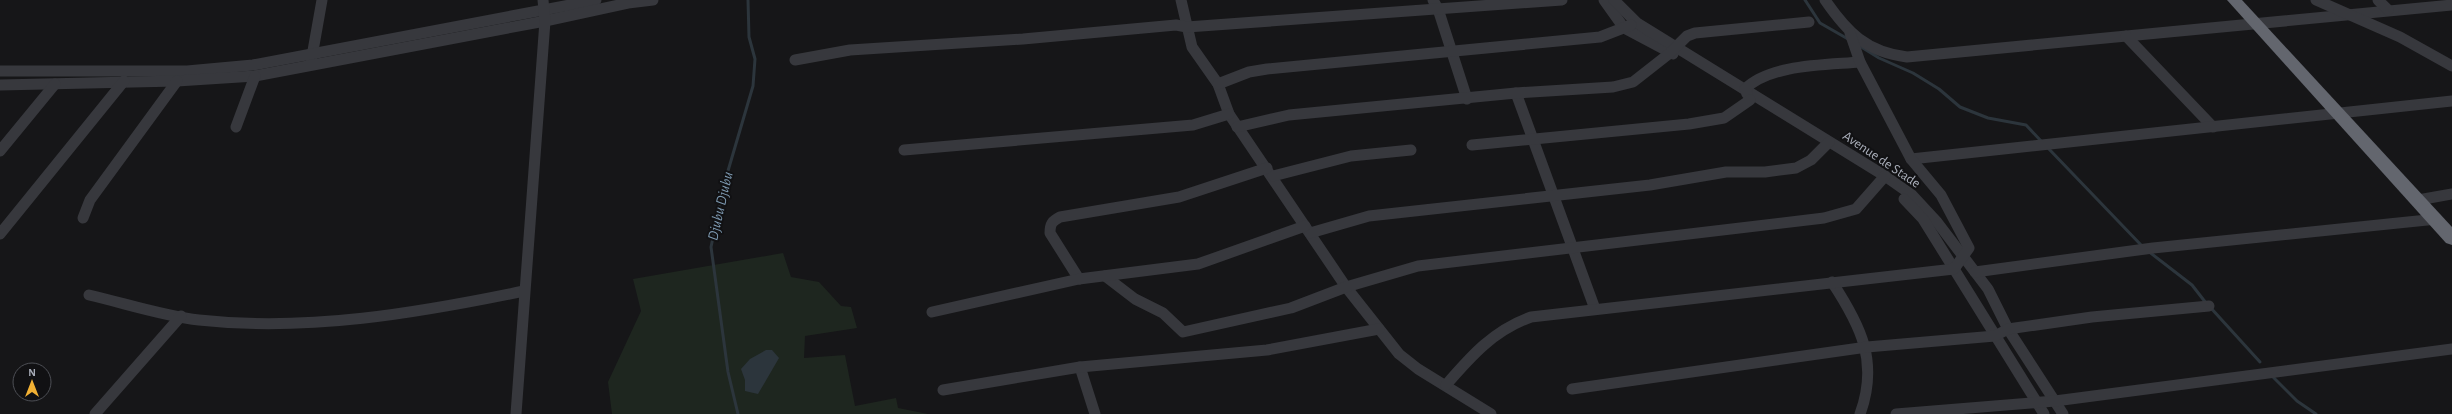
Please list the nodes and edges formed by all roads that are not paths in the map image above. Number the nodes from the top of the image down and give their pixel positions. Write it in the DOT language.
graph roads {
  1 [pos="322,0"];
  2 [pos="543,0"];
  3 [pos="596,0"];
  4 [pos="653,0"];
  5 [pos="1181,0"];
  6 [pos="1562,0"];
  7 [pos="1604,0"];
  8 [pos="1614,0"];
  9 [pos="1825,0"];
  10 [pos="2234,0"];
  11 [pos="2316,0"];
  12 [pos="2378,0"];
  13 [pos="1435,4"];
  14 [pos="2452,5"];
  15 [pos="2388,10"];
  16 [pos="2349,15"];
  17 [pos="544,16"];
  18 [pos="1809,22"];
  19 [pos="2254,23"];
  20 [pos="1637,24"];
  21 [pos="1187,27"];
  22 [pos="1624,28"];
  23 [pos="1850,33"];
  24 [pos="2126,36"];
  25 [pos="1673,50"];
  26 [pos="1451,51"];
  27 [pos="312,56"];
  28 [pos="795,60"];
  29 [pos="1860,62"];
  30 [pos="310,66"];
  31 [pos="2452,66"];
  32 [pos="0,71"];
  33 [pos="255,76"];
  34 [pos="124,82"];
  35 [pos="177,82"];
  36 [pos="55,84"];
  37 [pos="1218,84"];
  38 [pos="0,85"];
  39 [pos="1745,89"];
  40 [pos="1516,93"];
  41 [pos="1467,99"];
  42 [pos="1750,100"];
  43 [pos="2452,101"];
  44 [pos="1229,114"];
  45 [pos="2338,114"];
  46 [pos="1237,127"];
  47 [pos="2213,127"];
  48 [pos="236,128"];
  49 [pos="1533,140"];
  50 [pos="1827,143"];
  51 [pos="1472,145"];
  52 [pos="904,150"];
  53 [pos="1411,150"];
  54 [pos="0,151"];
  55 [pos="1911,159"];
  56 [pos="1270,172"];
  57 [pos="1884,178"];
  58 [pos="2452,194"];
  59 [pos="1553,196"];
  60 [pos="2418,200"];
  61 [pos="83,218"];
  62 [pos="2437,219"];
  63 [pos="1308,230"];
  64 [pos="0,234"];
  65 [pos="2452,238"];
  66 [pos="1573,248"];
  67 [pos="1963,257"];
  68 [pos="1954,269"];
  69 [pos="1975,272"];
  70 [pos="1105,276"];
  71 [pos="1079,279"];
  72 [pos="1832,282"];
  73 [pos="1346,287"];
  74 [pos="524,291"];
  75 [pos="89,295"];
  76 [pos="2209,306"];
  77 [pos="1595,309"];
  78 [pos="932,312"];
  79 [pos="181,316"];
  80 [pos="1379,329"];
  81 [pos="2008,329"];
  82 [pos="1995,336"];
  83 [pos="1867,347"];
  84 [pos="2452,349"];
  85 [pos="1080,367"];
  86 [pos="1446,386"];
  87 [pos="1572,389"];
  88 [pos="943,390"];
  89 [pos="2055,401"];
  90 [pos="2037,402"];
  91 [pos="95,414"];
  92 [pos="516,414"];
  93 [pos="1095,414"];
  94 [pos="1491,414"];
  95 [pos="1860,414"];
  96 [pos="1896,414"];
  97 [pos="2044,414"];
  98 [pos="2063,414"];
  1 -- 27 [label="street"];
  2 -- 17 [label="street"];
  3 -- 17 [label="street"];
  4 -- 17 [label="street"];
  5 -- 21 [label="street"];
  6 -- 13 [label="street"];
  7 -- 22 [label="street"];
  8 -- 20 [label="street, Avenue de Stade"];
  9 -- 23 [label="street"];
  10 -- 19 [label="highway"];
  11 -- 16 [label="street"];
  12 -- 15 [label="street"];
  13 -- 21 [label="street"];
  13 -- 26 [label="street"];
  14 -- 15 [label="street"];
  15 -- 16 [label="street"];
  16 -- 19 [label="street"];
  16 -- 31 [label="street"];
  17 -- 27 [label="street"];
  17 -- 30 [label="street"];
  17 -- 74 [label="street"];
  18 -- 25 [label="street"];
  19 -- 24 [label="street"];
  19 -- 45 [label="highway"];
  20 -- 22 [label="street"];
  20 -- 25 [label="street, Avenue de Stade"];
  21 -- 28 [label="street"];
  21 -- 37 [label="street"];
  22 -- 25 [label="street"];
  22 -- 26 [label="street"];
  23 -- 24 [label="street"];
  23 -- 29 [label="street"];
  24 -- 47 [label="street"];
  25 -- 39 [label="street, Avenue de Stade"];
  25 -- 40 [label="street"];
  25 -- 42 [label="street"];
  26 -- 37 [label="street"];
  26 -- 41 [label="street"];
  27 -- 30 [label="street"];
  27 -- 32 [label="street"];
  29 -- 39 [label="street"];
  29 -- 55 [label="street"];
  30 -- 33 [label="street"];
  33 -- 35 [label="street"];
  33 -- 48 [label="street"];
  34 -- 35 [label="street"];
  34 -- 36 [label="street"];
  34 -- 64 [label="street"];
  35 -- 61 [label="street"];
  36 -- 38 [label="street"];
  36 -- 54 [label="street"];
  37 -- 44 [label="street"];
  39 -- 42 [label="street"];
  39 -- 50 [label="street, Avenue de Stade"];
  40 -- 41 [label="street"];
  40 -- 49 [label="street"];
  41 -- 46 [label="street"];
  42 -- 49 [label="street"];
  42 -- 50 [label="street"];
  43 -- 45 [label="street"];
  44 -- 46 [label="street"];
  44 -- 52 [label="street"];
  45 -- 47 [label="street"];
  45 -- 60 [label="highway"];
  46 -- 56 [label="street"];
  47 -- 55 [label="street"];
  49 -- 51 [label="street"];
  49 -- 59 [label="street"];
  50 -- 57 [label="street"];
  50 -- 59 [label="street"];
  53 -- 56 [label="street"];
  55 -- 67 [label="street"];
  56 -- 63 [label="street"];
  56 -- 71 [label="street"];
  57 -- 66 [label="street"];
  57 -- 67 [label="street, Avenue de Stade"];
  57 -- 68 [label="street"];
  58 -- 60 [label="street"];
  59 -- 63 [label="street"];
  59 -- 66 [label="street"];
  60 -- 62 [label="highway"];
  62 -- 65 [label="highway"];
  62 -- 69 [label="street"];
  63 -- 70 [label="street"];
  63 -- 73 [label="street"];
  66 -- 73 [label="street"];
  66 -- 77 [label="street"];
  67 -- 68 [label="street"];
  67 -- 69 [label="street, Avenue de Stade"];
  68 -- 72 [label="street"];
  68 -- 82 [label="street"];
  69 -- 81 [label="street, Avenue de Stade"];
  70 -- 71 [label="street"];
  70 -- 73 [label="street"];
  71 -- 78 [label="street"];
  72 -- 77 [label="street"];
  72 -- 83 [label="street"];
  73 -- 80 [label="street"];
  74 -- 79 [label="street"];
  74 -- 92 [label="street"];
  75 -- 79 [label="street"];
  76 -- 81 [label="street"];
  77 -- 86 [label="street"];
  79 -- 91 [label="street"];
  80 -- 85 [label="street"];
  80 -- 86 [label="street"];
  81 -- 82 [label="street"];
  81 -- 89 [label="street, Avenue de Stade"];
  82 -- 83 [label="street"];
  82 -- 90 [label="street"];
  83 -- 87 [label="street"];
  83 -- 95 [label="street"];
  84 -- 89 [label="street"];
  85 -- 88 [label="street"];
  85 -- 93 [label="street"];
  86 -- 94 [label="street"];
  89 -- 90 [label="street"];
  89 -- 98 [label="street, Avenue de Stade"];
  90 -- 96 [label="street"];
  90 -- 97 [label="street"];
}
